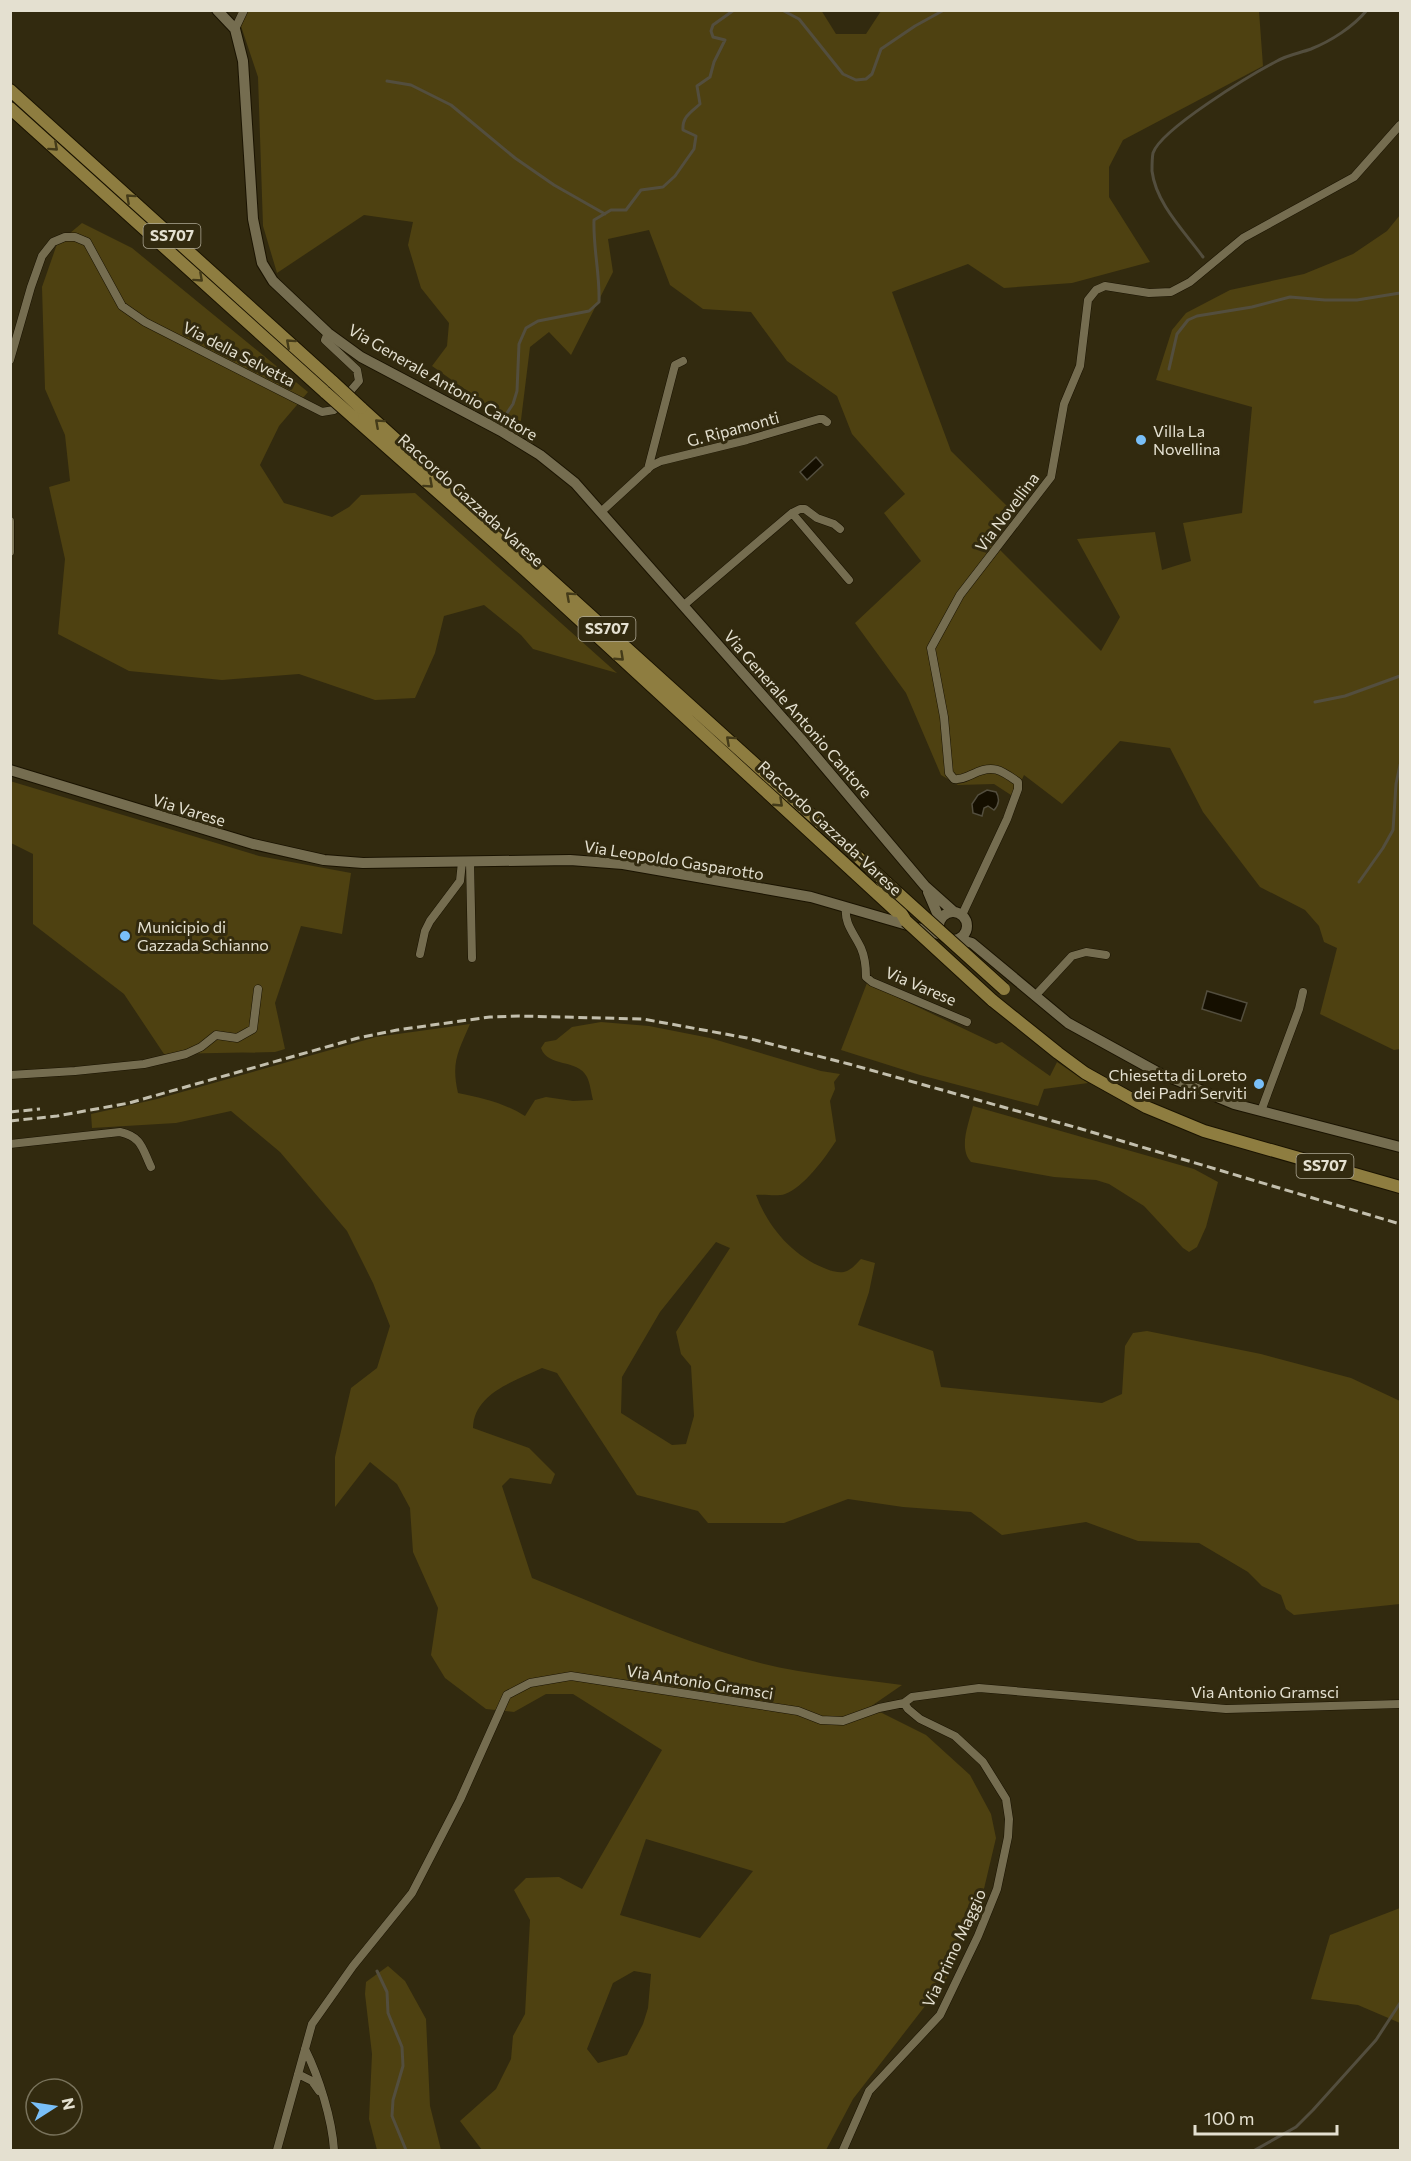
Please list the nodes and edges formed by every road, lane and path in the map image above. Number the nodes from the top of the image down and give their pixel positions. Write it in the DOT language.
graph roads {
  1 [pos="217,10"];
  2 [pos="244,10"];
  3 [pos="235,29"];
  4 [pos="10,90"];
  5 [pos="10,108"];
  6 [pos="1401,125"];
  7 [pos="328,333"];
  8 [pos="10,360"];
  9 [pos="683,361"];
  10 [pos="330,388"];
  11 [pos="357,412"];
  12 [pos="827,422"];
  13 [pos="647,470"];
  14 [pos="602,511"];
  15 [pos="792,513"];
  16 [pos="10,521"];
  17 [pos="840,529"];
  18 [pos="10,552"];
  19 [pos="849,580"];
  20 [pos="684,604"];
  21 [pos="10,770"];
  22 [pos="466,862"];
  23 [pos="363,863"];
  24 [pos="879,876"];
  25 [pos="925,886"];
  26 [pos="846,907"];
  27 [pos="957,913"];
  28 [pos="905,922"];
  29 [pos="940,927"];
  30 [pos="967,930"];
  31 [pos="958,939"];
  32 [pos="972,943"];
  33 [pos="420,954"];
  34 [pos="1106,955"];
  35 [pos="472,958"];
  36 [pos="258,989"];
  37 [pos="1004,989"];
  38 [pos="1304,992"];
  39 [pos="1035,996"];
  40 [pos="967,1022"];
  41 [pos="10,1075"];
  42 [pos="1261,1111"];
  43 [pos="10,1144"];
  44 [pos="1401,1147"];
  45 [pos="152,1167"];
  46 [pos="1401,1187"];
  47 [pos="904,1703"];
  48 [pos="1401,1704"];
  49 [pos="305,2049"];
  50 [pos="298,2074"];
  51 [pos="320,2092"];
  52 [pos="277,2151"];
  53 [pos="334,2151"];
  54 [pos="843,2151"];
  1 -- 3 [label="main road, Via Generale Antonio Cantore"];
  2 -- 3 [label="street"];
  3 -- 7 [label="main road, Via Generale Antonio Cantore"];
  10 -- 4 [label="highway, Raccordo Gazzada-Varese / SS707, one-way"];
  5 -- 10 [label="highway, Raccordo Gazzada-Varese / SS707, one-way"];
  6 -- 27 [label="street, Via Novellina"];
  7 -- 8 [label="street, Via della Selvetta"];
  7 -- 14 [label="main road, Via Generale Antonio Cantore"];
  9 -- 13 [label="street"];
  10 -- 11 [label="highway, Raccordo Gazzada-Varese / SS707, bridge"];
  24 -- 11 [label="highway, Raccordo Gazzada-Varese / SS707, one-way"];
  11 -- 28 [label="highway, Raccordo Gazzada-Varese / SS707, one-way"];
  12 -- 13 [label="street, G. Ripamonti"];
  13 -- 14 [label="street, G. Ripamonti"];
  14 -- 20 [label="main road, Via Generale Antonio Cantore"];
  15 -- 17 [label="street"];
  15 -- 19 [label="street"];
  15 -- 20 [label="street"];
  16 -- 18 [label="street"];
  20 -- 25 [label="main road, Via Generale Antonio Cantore"];
  21 -- 23 [label="main road, Via Varese"];
  22 -- 23 [label="main road, Via Leopoldo Gasparotto"];
  22 -- 26 [label="main road, Via Leopoldo Gasparotto"];
  22 -- 33 [label="street"];
  22 -- 35 [label="street"];
  24 -- 28 [label="highway, Raccordo Gazzada-Varese / SS707, bridge"];
  24 -- 37 [label="highway, Raccordo Gazzada-Varese / SS707, bridge"];
  25 -- 27 [label="main road, Via Generale Antonio Cantore"];
  25 -- 29 [label="main road, Via Generale Antonio Cantore"];
  26 -- 28 [label="main road, Via Leopoldo Gasparotto"];
  26 -- 40 [label="street, Via Varese"];
  27 -- 29 [label="main road"];
  27 -- 30 [label="main road, Via Leopoldo Gasparotto"];
  28 -- 29 [label="main road, Via Leopoldo Gasparotto"];
  28 -- 46 [label="highway, Raccordo Gazzada-Varese / SS707, bridge"];
  29 -- 31 [label="main road, Via Leopoldo Gasparotto"];
  30 -- 31 [label="main road"];
  30 -- 32 [label="main road, Via Leopoldo Gasparotto"];
  31 -- 32 [label="main road, Via Leopoldo Gasparotto"];
  32 -- 39 [label="main road, Via Leopoldo Gasparotto"];
  34 -- 39 [label="street"];
  36 -- 41 [label="street"];
  38 -- 42 [label="street"];
  39 -- 42 [label="main road, Via Leopoldo Gasparotto"];
  42 -- 44 [label="main road, Via Leopoldo Gasparotto"];
  43 -- 45 [label="street"];
  47 -- 48 [label="street, Via Antonio Gramsci"];
  47 -- 49 [label="street, Via Antonio Gramsci"];
  47 -- 54 [label="street, Via Primo Maggio"];
  49 -- 50 [label="street, Via Antonio Gramsci"];
  49 -- 51 [label="street"];
  50 -- 51 [label="street"];
  50 -- 52 [label="street, Via Antonio Gramsci"];
  51 -- 53 [label="street"];
}
